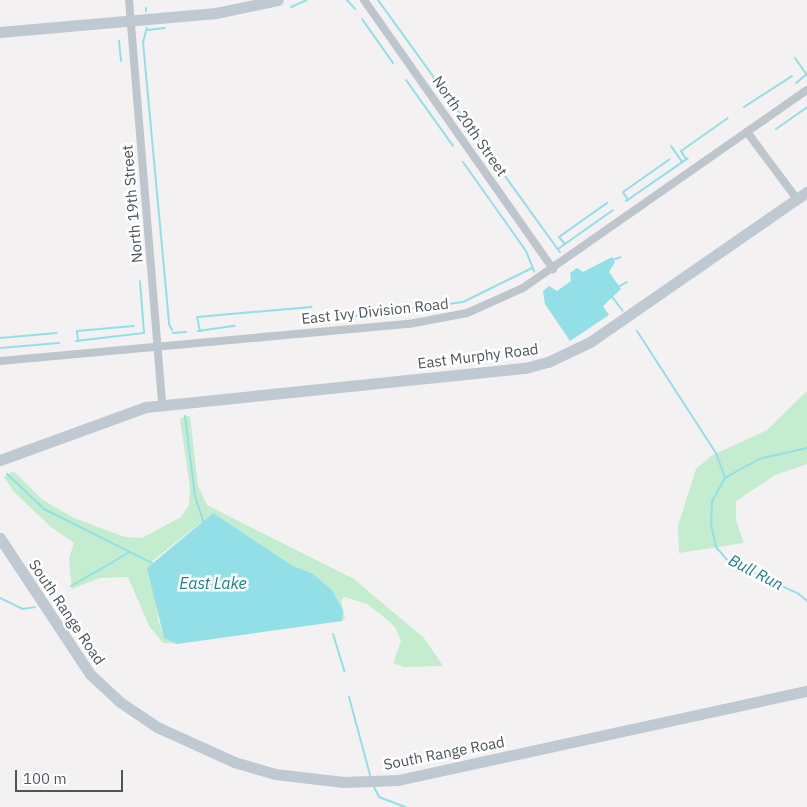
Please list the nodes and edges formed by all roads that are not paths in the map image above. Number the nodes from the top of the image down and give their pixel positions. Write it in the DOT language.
graph roads {
  1 [pos="129,0"];
  2 [pos="278,0"];
  3 [pos="364,0"];
  4 [pos="130,20"];
  5 [pos="0,32"];
  6 [pos="807,90"];
  7 [pos="747,132"];
  8 [pos="807,192"];
  9 [pos="797,199"];
  10 [pos="552,269"];
  11 [pos="158,346"];
  12 [pos="0,361"];
  13 [pos="162,405"];
  14 [pos="0,460"];
  15 [pos="0,538"];
  16 [pos="807,691"];
  1 -- 4 [label="street, North 19th Street"];
  2 -- 4 [label="street"];
  3 -- 10 [label="street, North 20th Street"];
  4 -- 5 [label="street"];
  4 -- 11 [label="street, North 19th Street"];
  6 -- 7 [label="street, East Ivy Division Road"];
  7 -- 9 [label="street"];
  7 -- 10 [label="street, East Ivy Division Road"];
  8 -- 9 [label="street, East Murphy Road"];
  9 -- 13 [label="street, East Murphy Road"];
  10 -- 11 [label="street, East Ivy Division Road"];
  11 -- 12 [label="street, East Ivy Division Road"];
  11 -- 13 [label="street, North 19th Street"];
  13 -- 14 [label="street, East Murphy Road"];
  15 -- 16 [label="street, South Range Road"];
}
